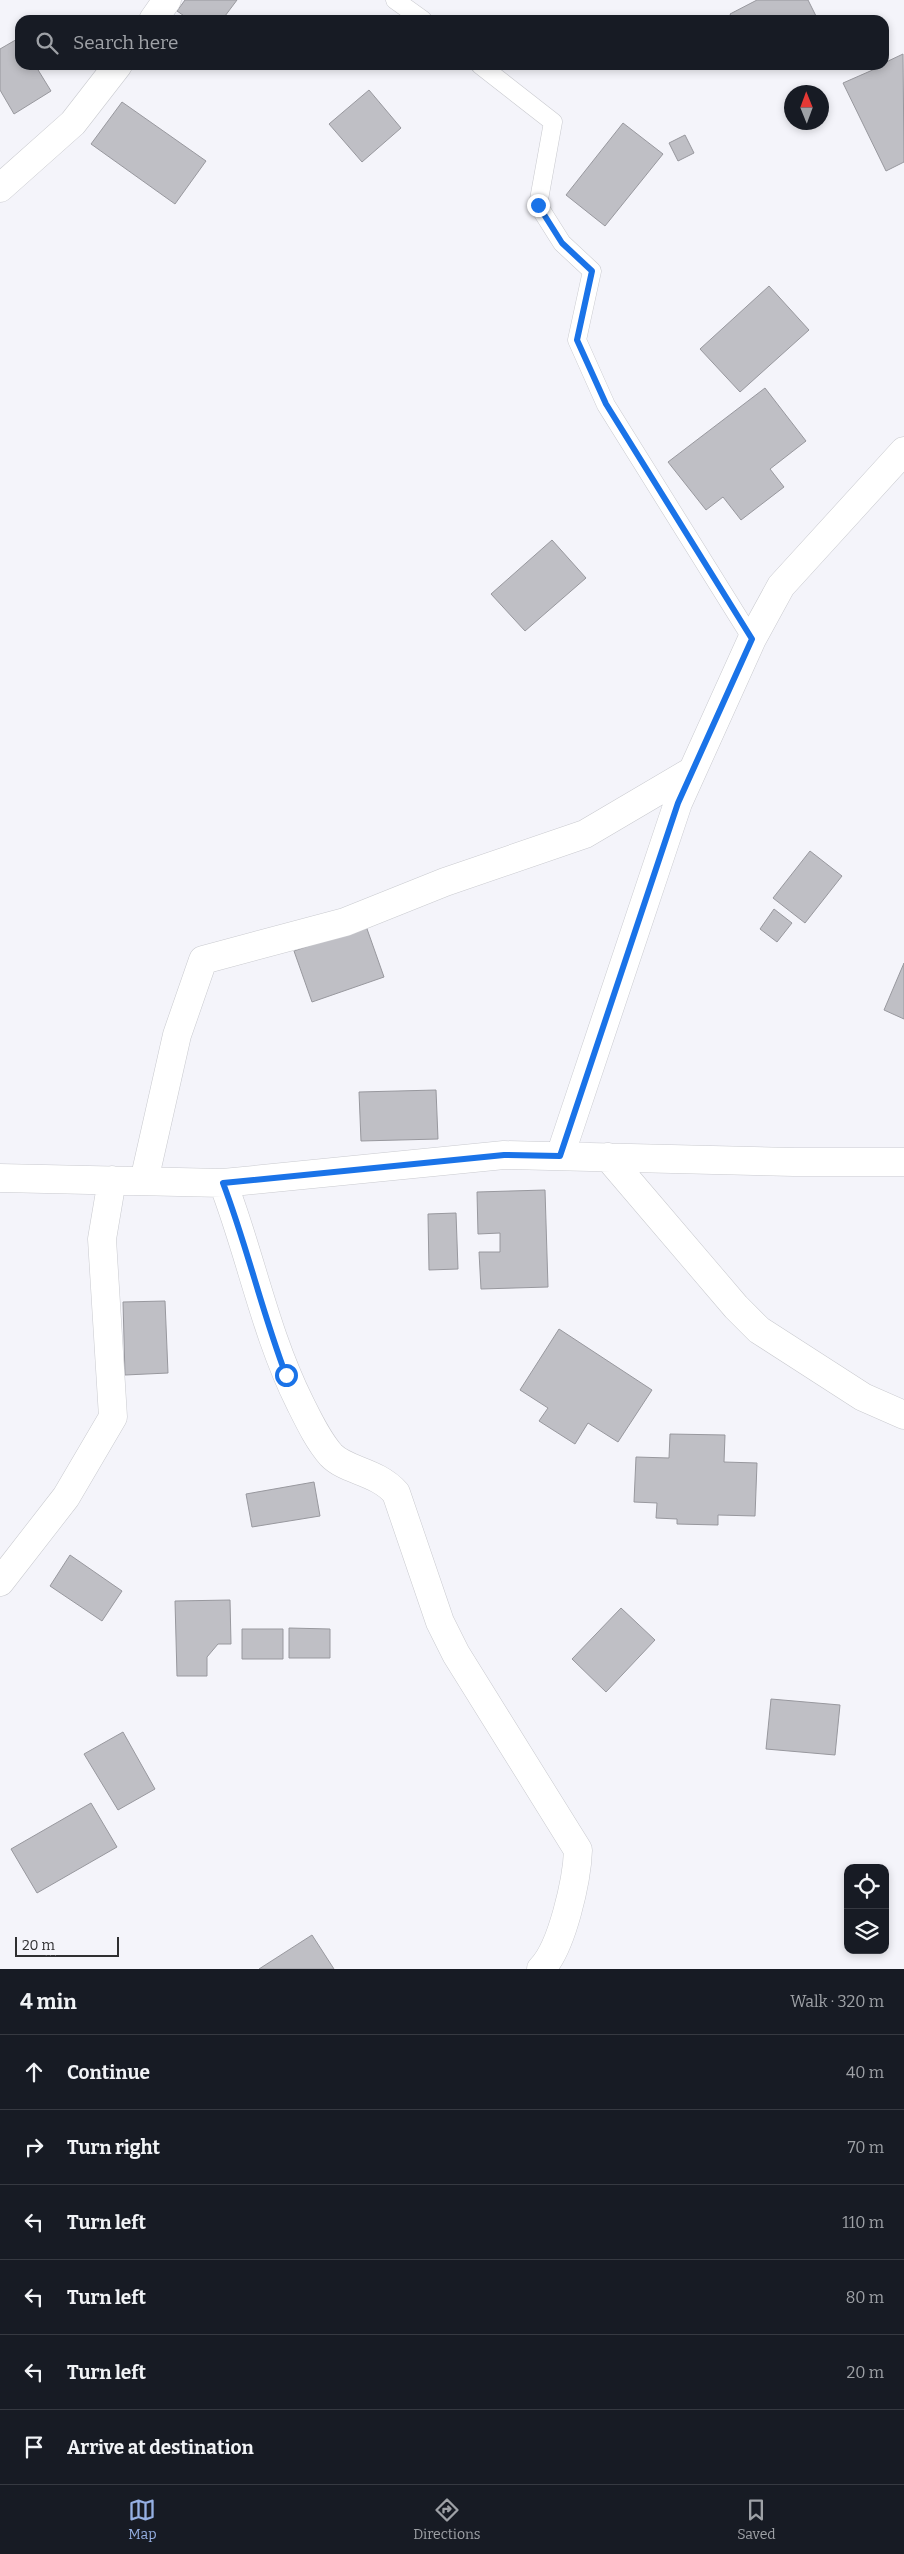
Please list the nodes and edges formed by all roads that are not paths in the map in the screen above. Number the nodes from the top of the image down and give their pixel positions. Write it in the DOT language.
graph roads {
  1 [pos="166,0"];
  2 [pos="395,0"];
  3 [pos="156,15"];
  4 [pos="416,15"];
  5 [pos="114,70"];
  6 [pos="486,70"];
  7 [pos="0,188"];
  8 [pos="904,451"];
  9 [pos="752,639"];
  10 [pos="692,772"];
  11 [pos="560,1156"];
  12 [pos="608,1157"];
  13 [pos="904,1162"];
  14 [pos="0,1178"];
  15 [pos="112,1180"];
  16 [pos="144,1181"];
  17 [pos="223,1183"];
  18 [pos="904,1415"];
  19 [pos="0,1582"];
  20 [pos="541,1969"];
  1 -- 3 [label="street"];
  2 -- 4 [label="lane"];
  5 -- 7 [label="street"];
  6 -- 9 [label="lane"];
  8 -- 9 [label="street"];
  9 -- 10 [label="street"];
  10 -- 11 [label="street"];
  10 -- 16 [label="street"];
  11 -- 12 [label="street"];
  11 -- 17 [label="street"];
  12 -- 13 [label="street"];
  12 -- 18 [label="street"];
  14 -- 15 [label="street"];
  15 -- 16 [label="street"];
  15 -- 19 [label="street"];
  16 -- 17 [label="street"];
  17 -- 20 [label="street"];
}
